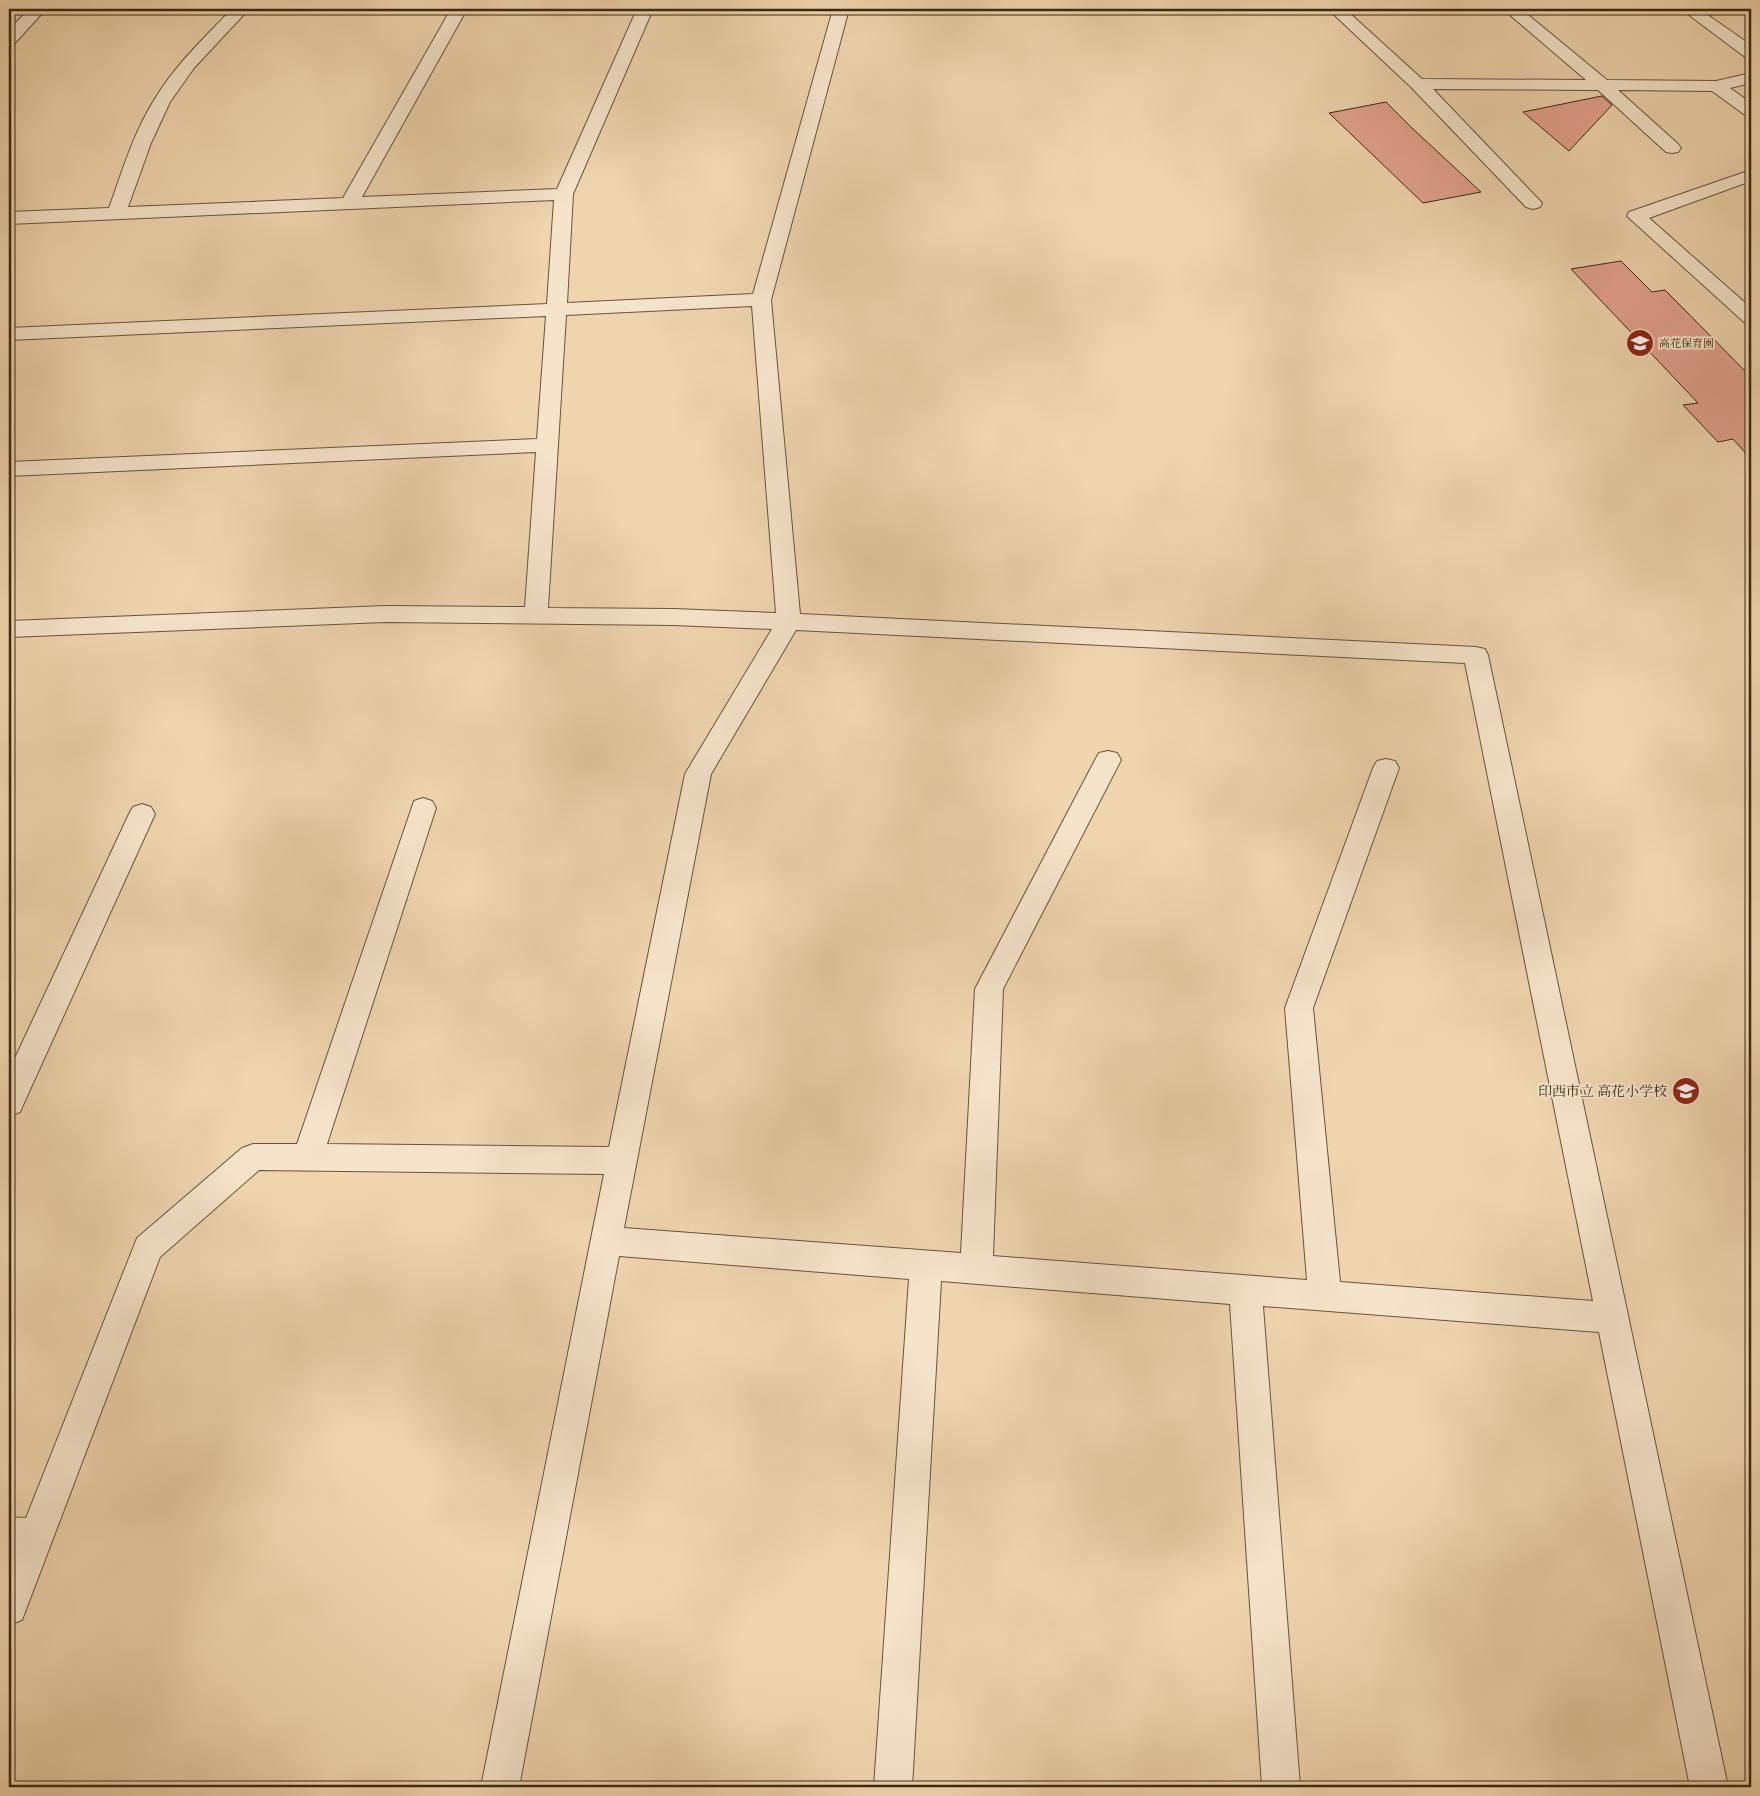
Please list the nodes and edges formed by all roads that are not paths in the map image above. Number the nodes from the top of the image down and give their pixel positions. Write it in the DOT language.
graph roads {
  1 [pos="38,9"];
  2 [pos="241,9"];
  3 [pos="459,9"];
  4 [pos="644,9"];
  5 [pos="836,9"];
  6 [pos="1336,9"];
  7 [pos="1511,9"];
  8 [pos="1689,9"];
  9 [pos="9,39"];
  10 [pos="1751,53"];
  11 [pos="1751,78"];
  12 [pos="1418,84"];
  13 [pos="1602,85"];
  14 [pos="1716,86"];
  15 [pos="1751,111"];
  16 [pos="1672,148"];
  17 [pos="1751,175"];
  18 [pos="564,194"];
  19 [pos="349,203"];
  20 [pos="1533,203"];
  21 [pos="117,213"];
  22 [pos="9,218"];
  23 [pos="761,300"];
  24 [pos="556,309"];
  25 [pos="1751,318"];
  26 [pos="9,334"];
  27 [pos="547,445"];
  28 [pos="9,469"];
  29 [pos="536,615"];
  30 [pos="788,622"];
  31 [pos="9,630"];
  32 [pos="1108,760"];
  33 [pos="1386,768"];
  34 [pos="422,808"];
  35 [pos="142,814"];
  36 [pos="9,1103"];
  37 [pos="308,1158"];
  38 [pos="622,1161"];
  39 [pos="606,1241"];
  40 [pos="926,1266"];
  41 [pos="976,1269"];
  42 [pos="1245,1289"];
  43 [pos="1325,1296"];
  44 [pos="1613,1318"];
  45 [pos="22,1536"];
  46 [pos="9,1606"];
  47 [pos="500,1787"];
  48 [pos="893,1787"];
  49 [pos="1281,1787"];
  50 [pos="1709,1787"];
  1 -- 9 [label="street"];
  2 -- 21 [label="street"];
  3 -- 19 [label="street"];
  4 -- 18 [label="street"];
  5 -- 23 [label="street"];
  6 -- 12 [label="street"];
  7 -- 13 [label="street"];
  8 -- 10 [label="street"];
  11 -- 14 [label="street"];
  12 -- 13 [label="street"];
  12 -- 20 [label="street"];
  13 -- 14 [label="street"];
  13 -- 16 [label="street"];
  14 -- 15 [label="street"];
  17 -- 25 [label="street"];
  18 -- 19 [label="street"];
  18 -- 24 [label="street"];
  19 -- 21 [label="street"];
  21 -- 22 [label="street"];
  23 -- 24 [label="street"];
  23 -- 30 [label="street"];
  24 -- 26 [label="street"];
  24 -- 27 [label="street"];
  27 -- 28 [label="street"];
  27 -- 29 [label="street"];
  29 -- 30 [label="street"];
  29 -- 31 [label="street"];
  30 -- 38 [label="street"];
  30 -- 44 [label="street"];
  32 -- 41 [label="street"];
  33 -- 43 [label="street"];
  34 -- 37 [label="street"];
  35 -- 36 [label="street"];
  37 -- 38 [label="street"];
  37 -- 45 [label="street"];
  38 -- 39 [label="street"];
  39 -- 40 [label="street"];
  39 -- 47 [label="street"];
  40 -- 41 [label="street"];
  40 -- 48 [label="street"];
  41 -- 42 [label="street"];
  42 -- 43 [label="street"];
  42 -- 49 [label="street"];
  43 -- 44 [label="street"];
  44 -- 50 [label="street"];
  45 -- 46 [label="street"];
}
